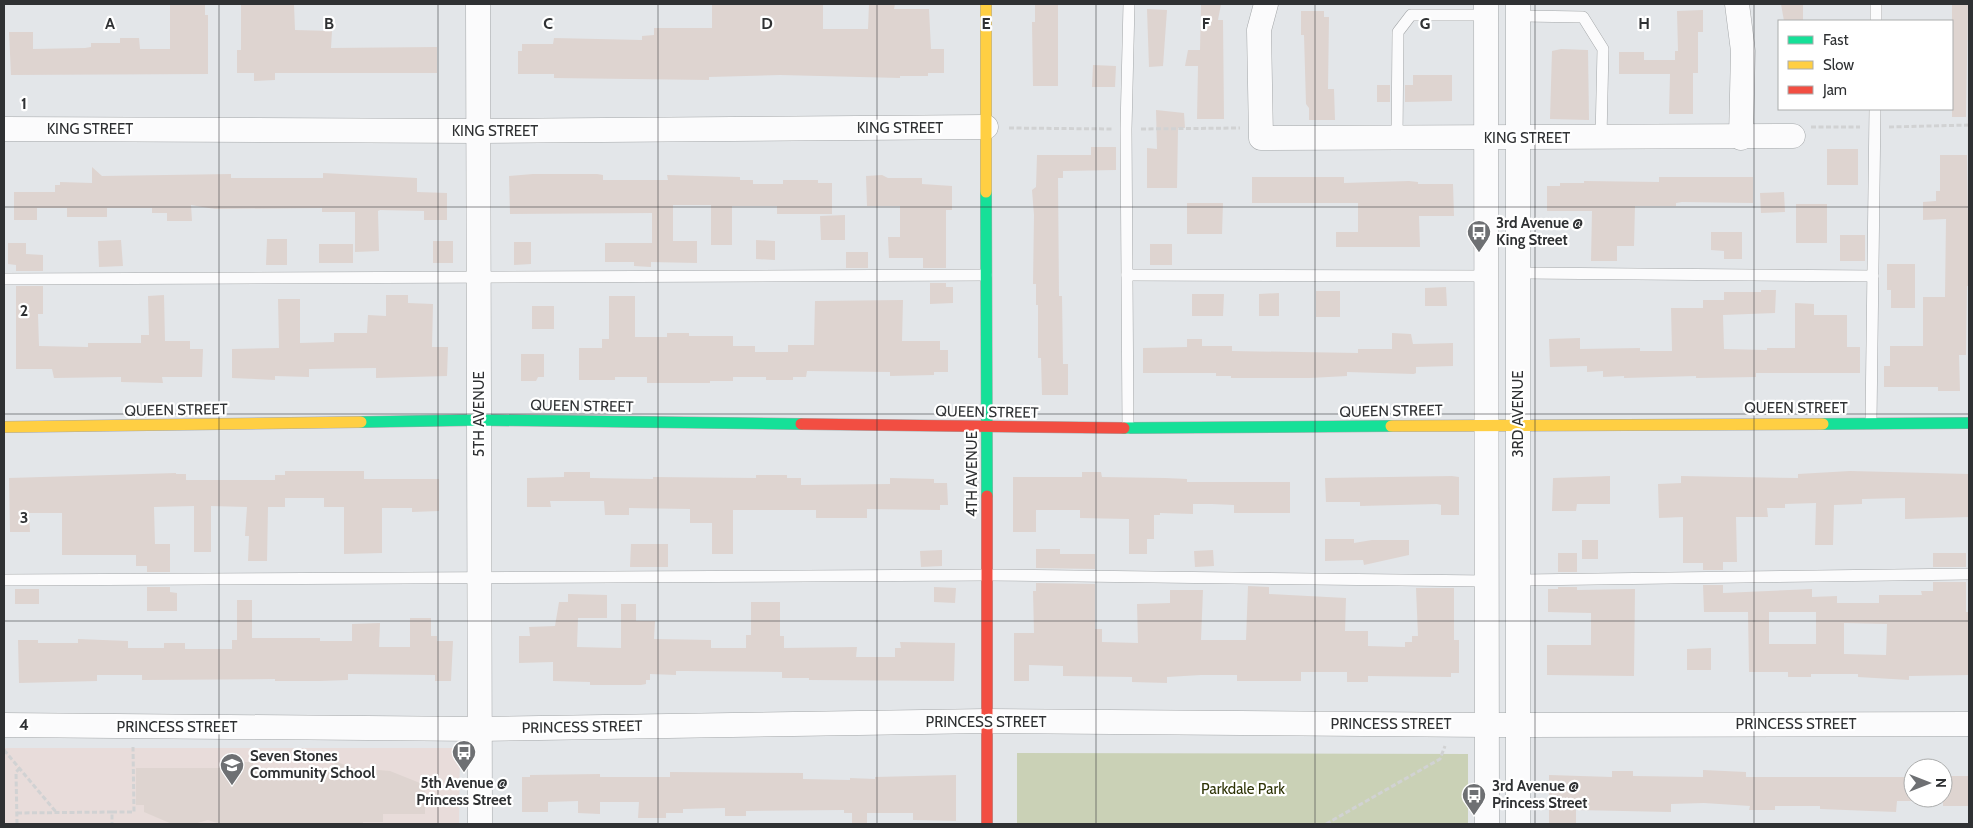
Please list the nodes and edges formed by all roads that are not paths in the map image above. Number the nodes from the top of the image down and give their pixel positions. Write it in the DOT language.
graph roads {
  1 [pos="478,4"];
  2 [pos="986,4"];
  3 [pos="1129,4"];
  4 [pos="1266,4"];
  5 [pos="1737,4"];
  6 [pos="1876,4"];
  7 [pos="1486,9"];
  8 [pos="1518,10"];
  9 [pos="1876,20"];
  10 [pos="1875,110"];
  11 [pos="986,127"];
  12 [pos="4,129"];
  13 [pos="479,131"];
  14 [pos="1794,136"];
  15 [pos="1486,138"];
  16 [pos="1518,138"];
  17 [pos="1601,138"];
  18 [pos="1741,138"];
  19 [pos="1397,139"];
  20 [pos="1518,273"];
  21 [pos="986,275"];
  22 [pos="1126,275"];
  23 [pos="1486,276"];
  24 [pos="1873,276"];
  25 [pos="4,279"];
  26 [pos="480,279"];
  27 [pos="479,420"];
  28 [pos="1871,422"];
  29 [pos="1969,422"];
  30 [pos="1486,425"];
  31 [pos="1518,425"];
  32 [pos="4,427"];
  33 [pos="987,427"];
  34 [pos="1128,428"];
  35 [pos="1969,574"];
  36 [pos="987,575"];
  37 [pos="479,578"];
  38 [pos="4,580"];
  39 [pos="1518,580"];
  40 [pos="1487,581"];
  41 [pos="987,721"];
  42 [pos="1969,724"];
  43 [pos="1487,725"];
  44 [pos="1518,725"];
  45 [pos="4,726"];
  46 [pos="478,729"];
  47 [pos="480,824"];
  48 [pos="987,824"];
  49 [pos="1487,824"];
  50 [pos="1518,824"];
  1 -- 13 [label="street, 5TH AVENUE"];
  2 -- 11 [label="street, 4TH AVENUE"];
  3 -- 22 [label="lane"];
  4 -- 19 [label="street, KING STREET"];
  5 -- 18 [label="street"];
  6 -- 9 [label="lane"];
  7 -- 15 [label="street"];
  7 -- 19 [label="lane"];
  8 -- 16 [label="street, 3RD AVENUE"];
  8 -- 17 [label="lane"];
  10 -- 24 [label="lane"];
  11 -- 13 [label="street, KING STREET"];
  11 -- 21 [label="street, 4TH AVENUE"];
  12 -- 13 [label="street, KING STREET"];
  13 -- 26 [label="street, 5TH AVENUE"];
  14 -- 18 [label="street, KING STREET"];
  15 -- 16 [label="street, KING STREET"];
  15 -- 19 [label="street, KING STREET"];
  15 -- 23 [label="street"];
  16 -- 17 [label="street, KING STREET"];
  16 -- 20 [label="street, 3RD AVENUE"];
  17 -- 18 [label="street, KING STREET"];
  20 -- 24 [label="lane"];
  20 -- 31 [label="street, 3RD AVENUE"];
  21 -- 26 [label="lane"];
  21 -- 33 [label="street, 4TH AVENUE"];
  22 -- 23 [label="lane"];
  22 -- 34 [label="lane"];
  23 -- 30 [label="street"];
  24 -- 28 [label="lane"];
  25 -- 26 [label="lane"];
  26 -- 27 [label="street, 5TH AVENUE"];
  27 -- 32 [label="street, QUEEN STREET"];
  27 -- 33 [label="street, QUEEN STREET"];
  27 -- 37 [label="street, 5TH AVENUE"];
  28 -- 29 [label="street, QUEEN STREET"];
  28 -- 31 [label="street, QUEEN STREET"];
  30 -- 31 [label="street, QUEEN STREET"];
  30 -- 34 [label="street, QUEEN STREET"];
  30 -- 40 [label="street"];
  31 -- 39 [label="street, 3RD AVENUE"];
  33 -- 34 [label="street, QUEEN STREET"];
  33 -- 36 [label="street, 4TH AVENUE"];
  35 -- 39 [label="lane"];
  36 -- 37 [label="lane"];
  36 -- 40 [label="lane"];
  36 -- 41 [label="street, 4TH AVENUE"];
  37 -- 38 [label="lane"];
  37 -- 46 [label="street, 5TH AVENUE"];
  39 -- 44 [label="street, 3RD AVENUE"];
  40 -- 43 [label="street"];
  41 -- 43 [label="street, PRINCESS STREET"];
  41 -- 46 [label="street, PRINCESS STREET"];
  41 -- 48 [label="street, 4TH AVENUE"];
  42 -- 44 [label="street, PRINCESS STREET"];
  43 -- 44 [label="street, PRINCESS STREET"];
  43 -- 49 [label="street"];
  44 -- 50 [label="street, 3RD AVENUE"];
  45 -- 46 [label="street, PRINCESS STREET"];
  46 -- 47 [label="street, 5TH AVENUE"];
}
